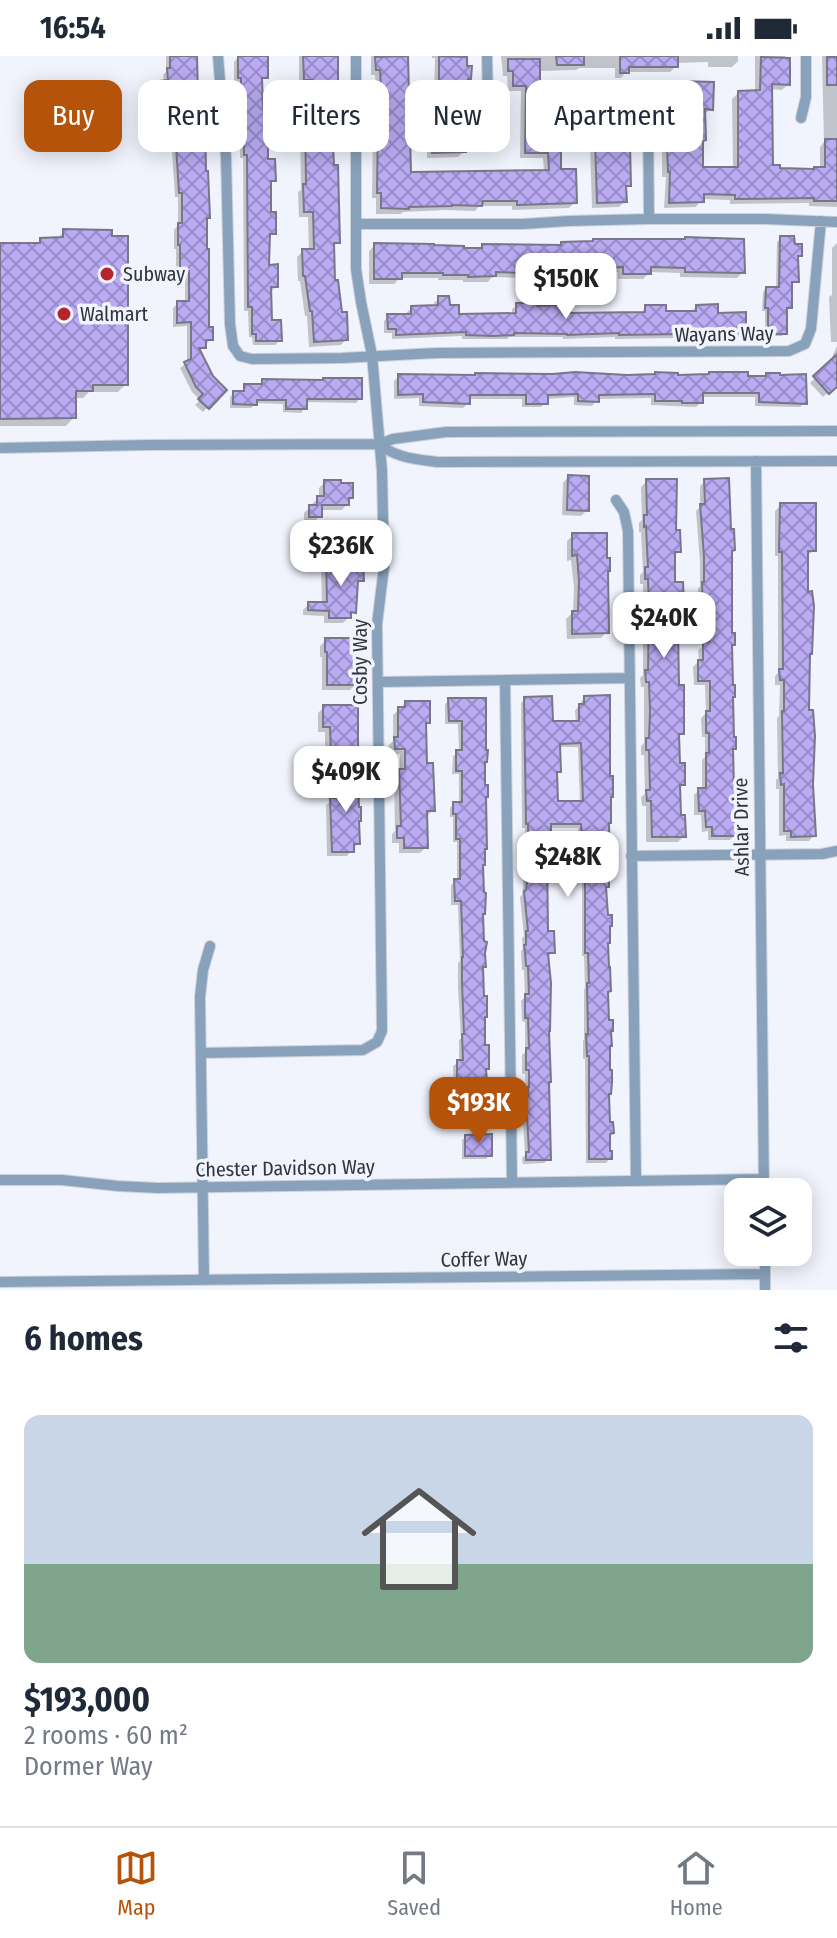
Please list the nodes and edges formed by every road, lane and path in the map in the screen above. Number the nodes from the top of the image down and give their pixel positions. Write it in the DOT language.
graph roads {
  1 [pos="218,56"];
  2 [pos="356,56"];
  3 [pos="487,56"];
  4 [pos="806,56"];
  5 [pos="488,80"];
  6 [pos="801,118"];
  7 [pos="648,152"];
  8 [pos="649,219"];
  9 [pos="821,221"];
  10 [pos="837,222"];
  11 [pos="357,224"];
  12 [pos="372,355"];
  13 [pos="837,431"];
  14 [pos="379,444"];
  15 [pos="0,448"];
  16 [pos="756,461"];
  17 [pos="837,461"];
  18 [pos="616,500"];
  19 [pos="629,678"];
  20 [pos="505,680"];
  21 [pos="378,682"];
  22 [pos="837,851"];
  23 [pos="759,854"];
  24 [pos="631,856"];
  25 [pos="210,946"];
  26 [pos="201,1053"];
  27 [pos="764,1178"];
  28 [pos="0,1180"];
  29 [pos="724,1180"];
  30 [pos="636,1181"];
  31 [pos="512,1182"];
  32 [pos="203,1187"];
  33 [pos="765,1266"];
  34 [pos="765,1274"];
  35 [pos="204,1280"];
  36 [pos="0,1282"];
  37 [pos="765,1290"];
  1 -- 12 [label="street, Wayans Way"];
  2 -- 11 [label="street, Cosby Way"];
  3 -- 5 [label="street"];
  4 -- 6 [label="street"];
  7 -- 8 [label="street"];
  8 -- 9 [label="street"];
  8 -- 11 [label="street"];
  9 -- 10 [label="street"];
  9 -- 12 [label="street, Wayans Way"];
  11 -- 12 [label="street, Cosby Way"];
  12 -- 14 [label="street, Cosby Way"];
  13 -- 14 [label="street"];
  14 -- 15 [label="street"];
  14 -- 16 [label="street"];
  14 -- 21 [label="street, Cosby Way"];
  16 -- 17 [label="street"];
  16 -- 23 [label="street, Ashlar Drive"];
  18 -- 19 [label="street"];
  19 -- 20 [label="street"];
  19 -- 24 [label="street"];
  20 -- 21 [label="street"];
  20 -- 31 [label="street"];
  21 -- 26 [label="street, Cosby Way"];
  22 -- 23 [label="street"];
  23 -- 24 [label="street"];
  23 -- 27 [label="street, Ashlar Drive"];
  24 -- 30 [label="street"];
  25 -- 26 [label="street"];
  26 -- 32 [label="street"];
  28 -- 32 [label="street, Chester Davidson Way"];
  29 -- 30 [label="street, Chester Davidson Way"];
  30 -- 31 [label="street, Chester Davidson Way"];
  31 -- 32 [label="street, Chester Davidson Way"];
  32 -- 35 [label="street"];
  33 -- 34 [label="street"];
  34 -- 35 [label="street, Coffer Way"];
  34 -- 37 [label="street"];
  35 -- 36 [label="street, Coffer Way"];
}
